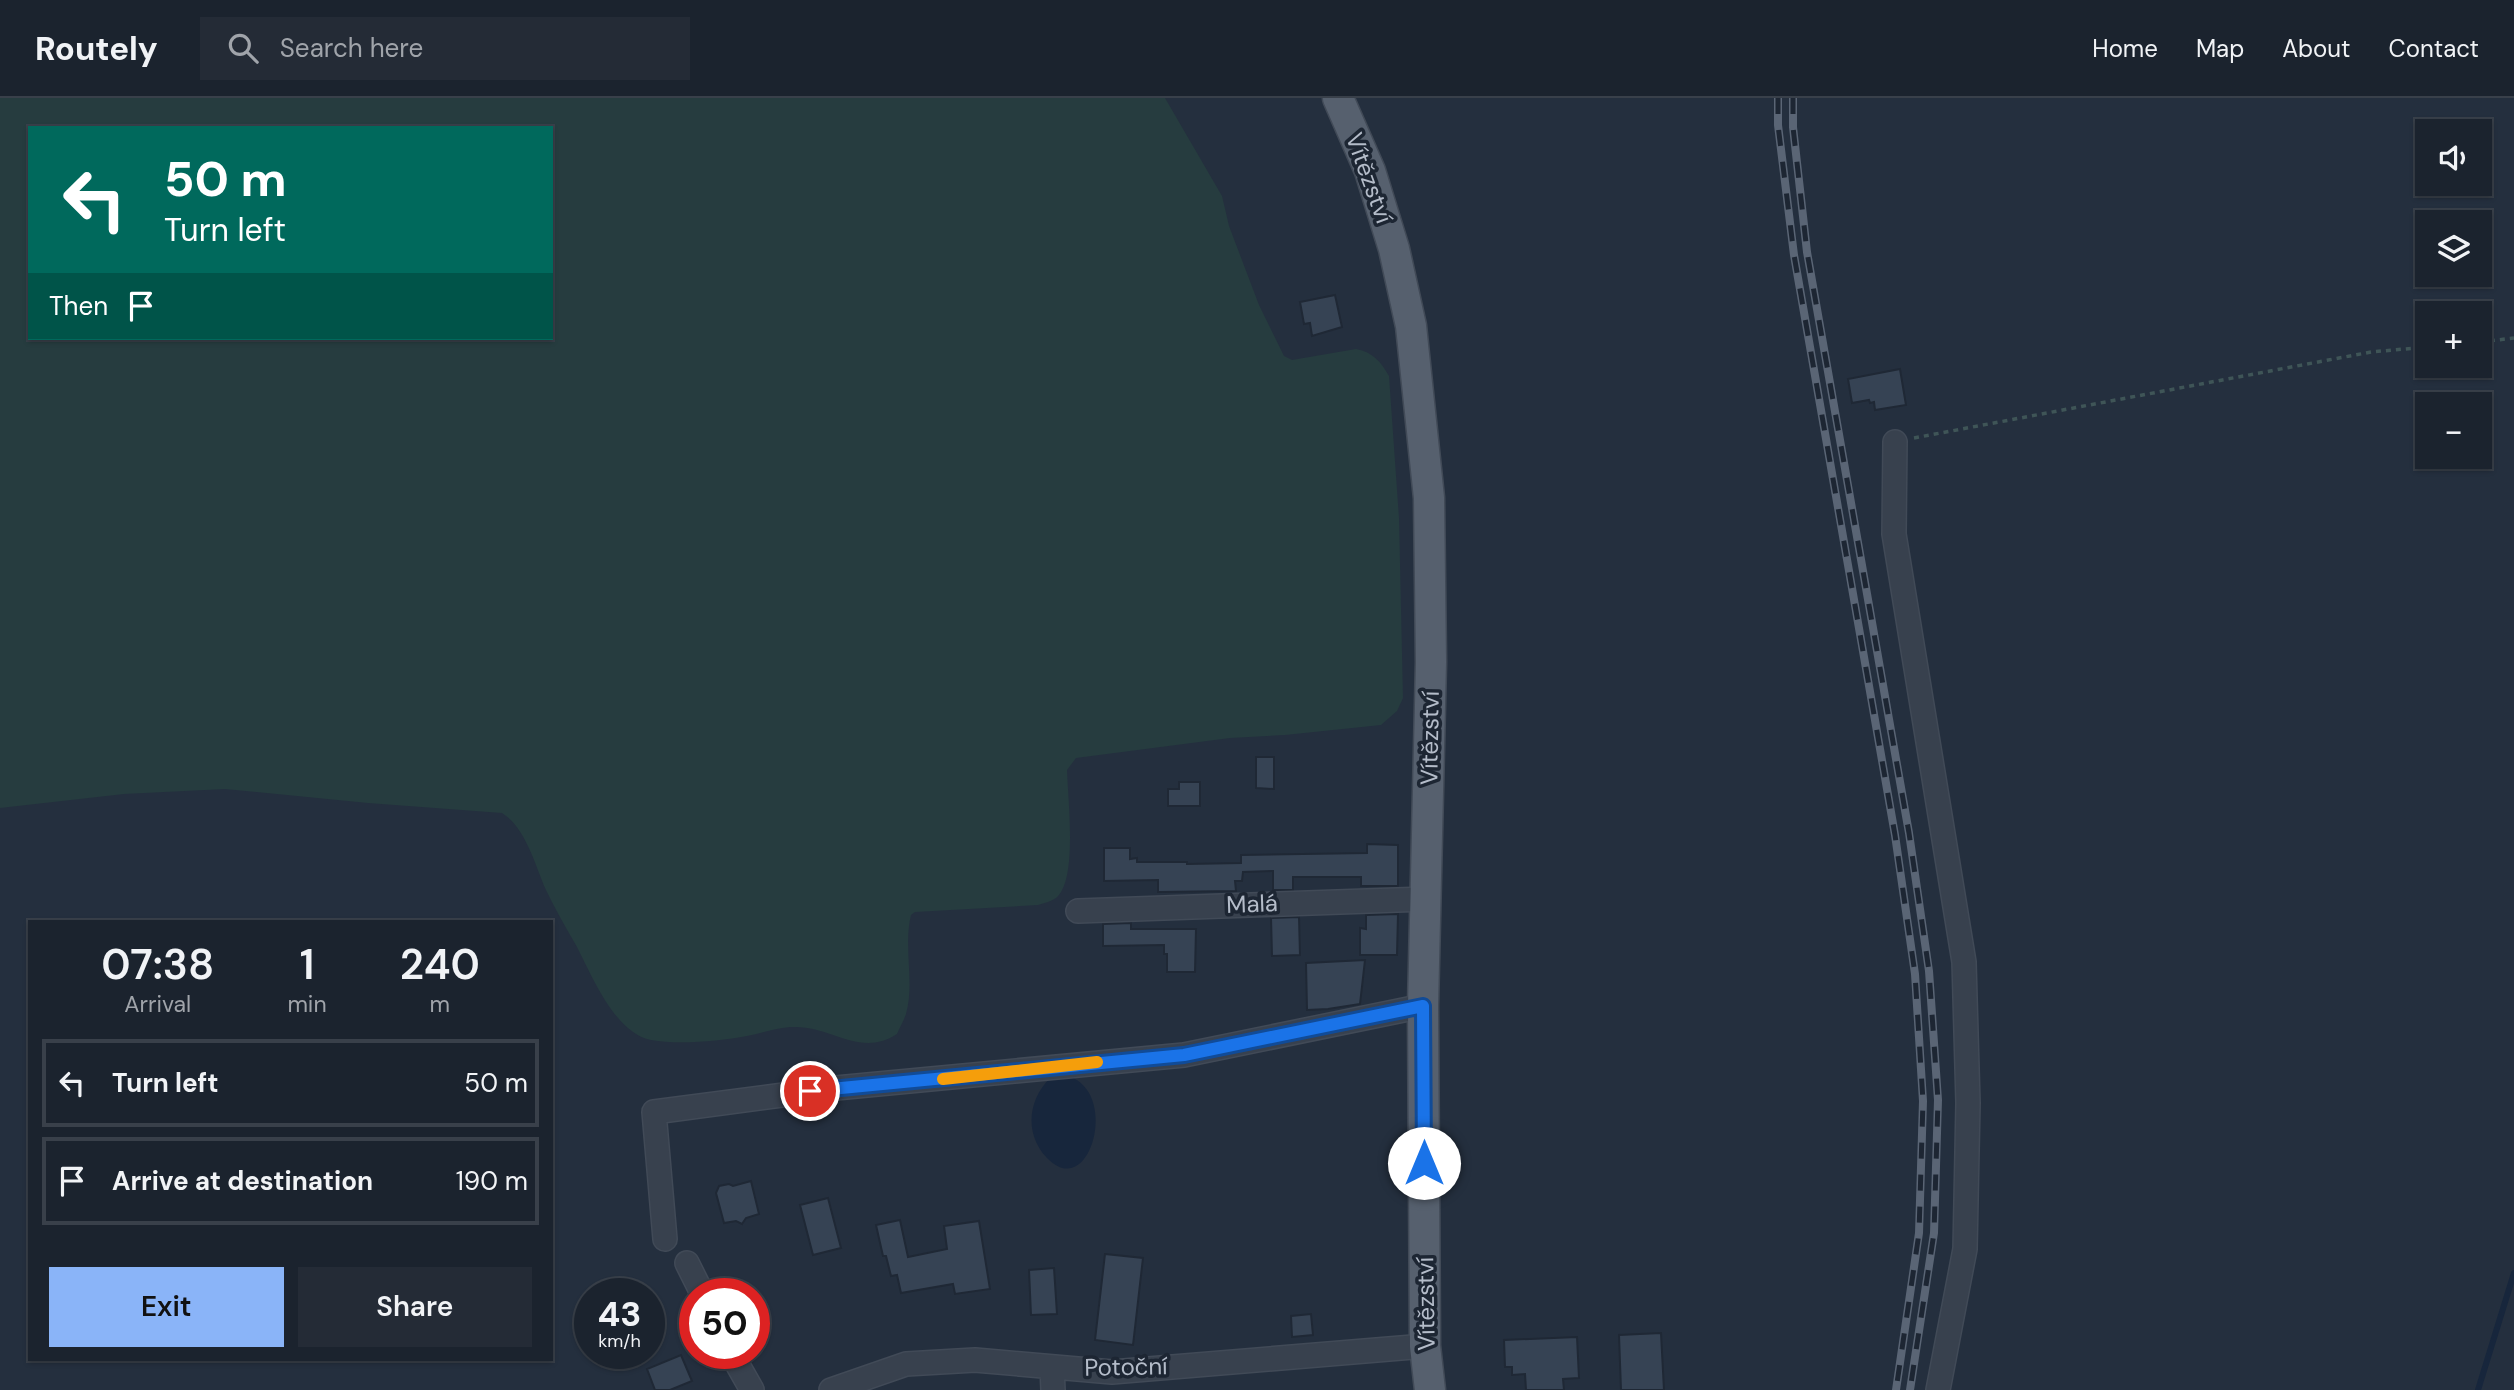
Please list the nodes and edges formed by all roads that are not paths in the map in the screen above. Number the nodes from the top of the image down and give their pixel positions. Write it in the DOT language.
graph roads {
  1 [pos="1338,98"];
  2 [pos="1895,442"];
  3 [pos="1426,899"];
  4 [pos="1078,911"];
  5 [pos="1423,1006"];
  6 [pos="665,1239"];
  7 [pos="687,1263"];
  8 [pos="694,1278"];
  9 [pos="1425,1346"];
  10 [pos="1052,1367"];
  11 [pos="740,1369"];
  12 [pos="752,1390"];
  13 [pos="831,1390"];
  14 [pos="1054,1390"];
  15 [pos="1430,1390"];
  16 [pos="1938,1390"];
  1 -- 3 [label="main road, Vítězství"];
  2 -- 16 [label="street"];
  3 -- 4 [label="street, Malá"];
  3 -- 5 [label="main road, Vítězství"];
  5 -- 6 [label="street"];
  5 -- 9 [label="main road, Vítězství"];
  7 -- 8 [label="street"];
  9 -- 10 [label="street, Potoční"];
  9 -- 15 [label="main road, Vítězství"];
  10 -- 13 [label="street, Potoční"];
  10 -- 14 [label="street"];
  11 -- 12 [label="street"];
}
